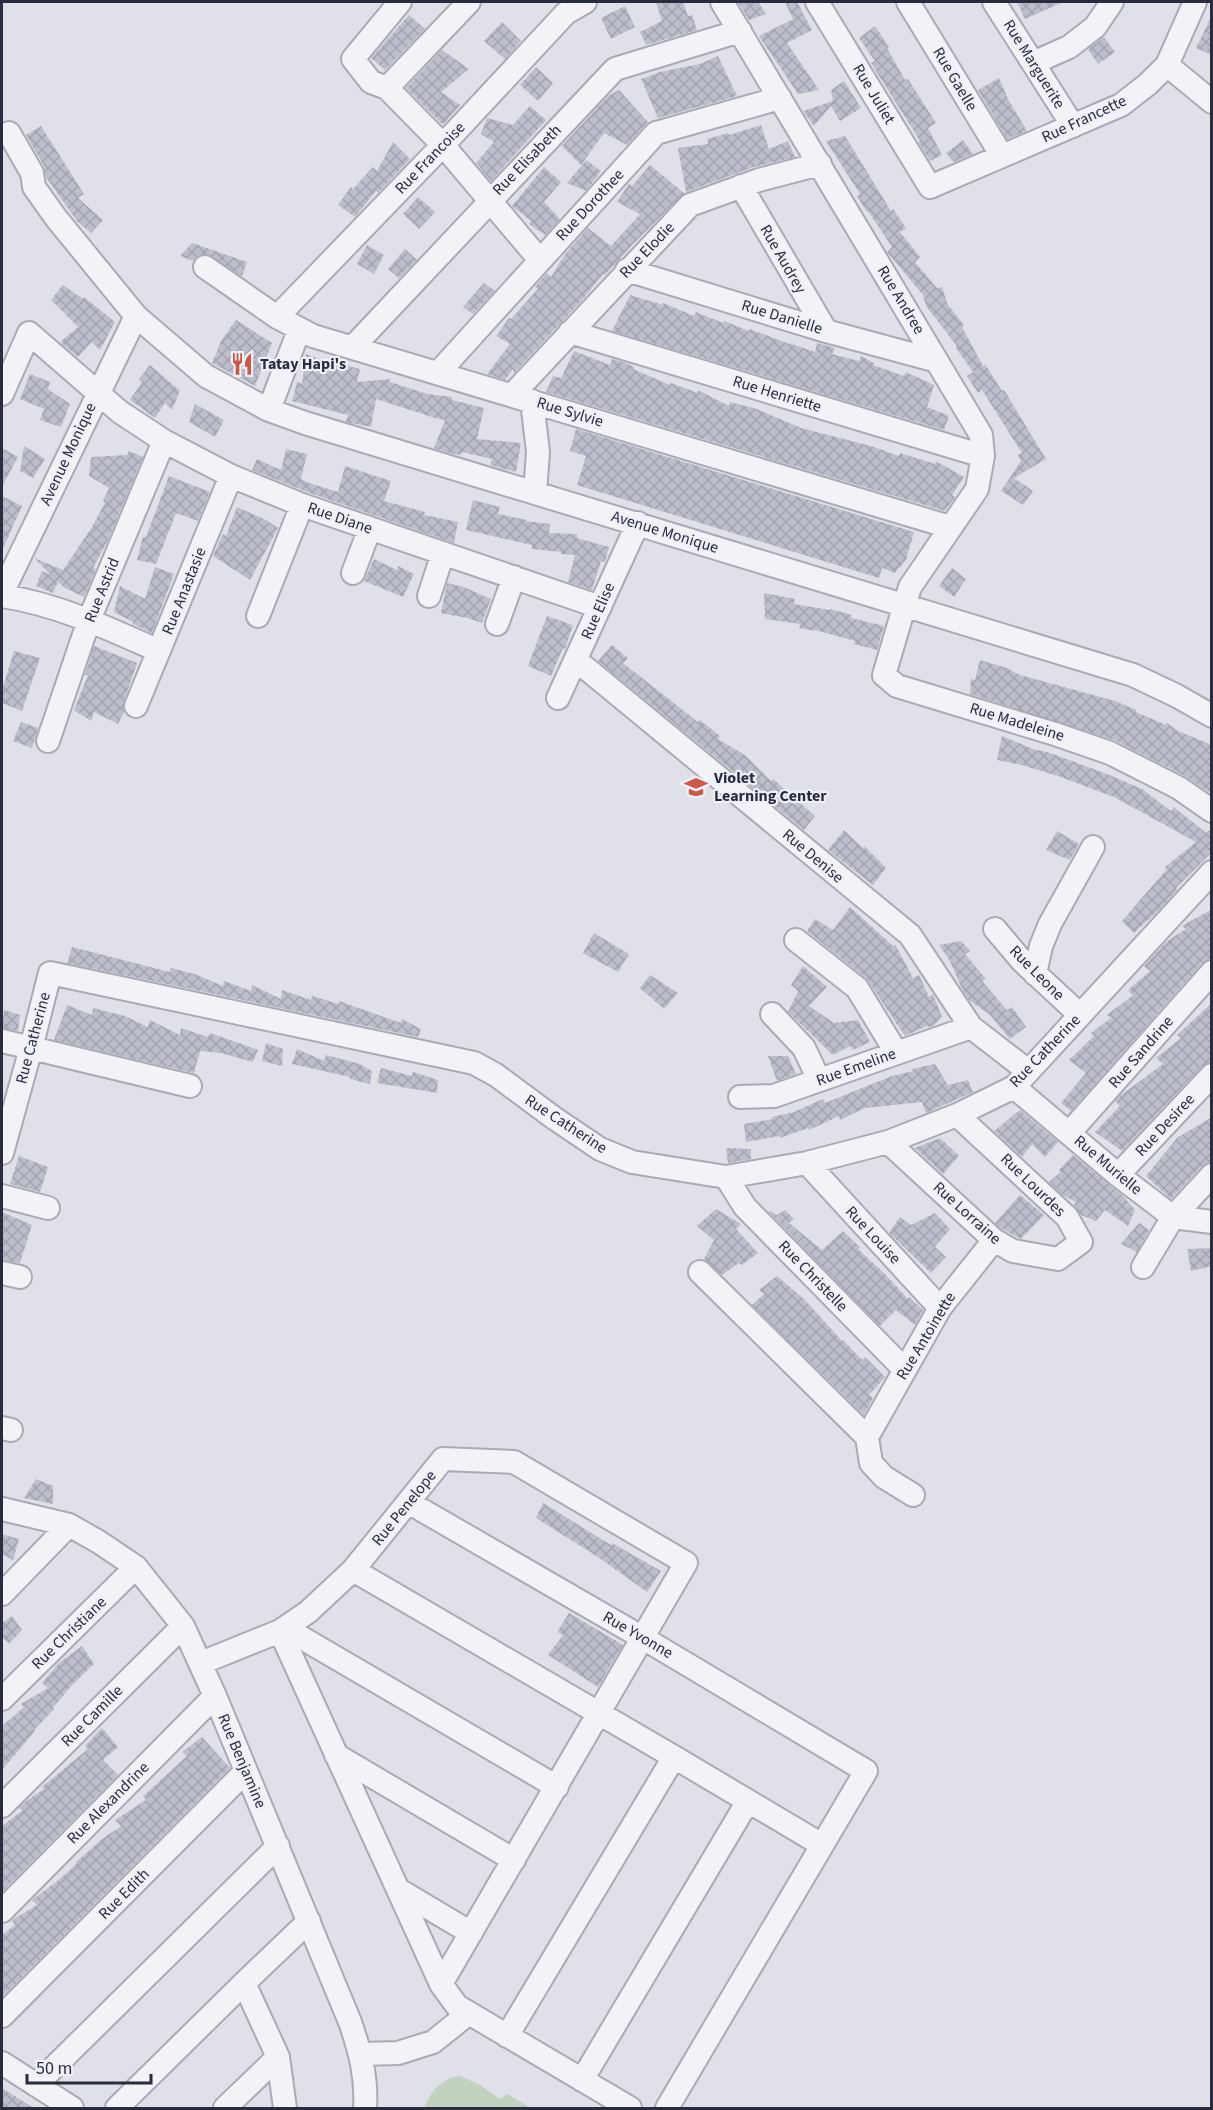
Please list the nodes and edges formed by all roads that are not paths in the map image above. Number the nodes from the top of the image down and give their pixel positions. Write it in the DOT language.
graph roads {
  1 [pos="400,2"];
  2 [pos="469,2"];
  3 [pos="585,2"];
  4 [pos="722,2"];
  5 [pos="817,2"];
  6 [pos="908,2"];
  7 [pos="994,2"];
  8 [pos="1112,2"];
  9 [pos="1195,2"];
  10 [pos="740,31"];
  11 [pos="1034,63"];
  12 [pos="1167,65"];
  13 [pos="387,88"];
  14 [pos="780,98"];
  15 [pos="1212,102"];
  16 [pos="1073,126"];
  17 [pos="9,133"];
  18 [pos="443,145"];
  19 [pos="1002,156"];
  20 [pos="820,164"];
  21 [pos="741,186"];
  22 [pos="930,187"];
  23 [pos="489,200"];
  24 [pos="539,259"];
  25 [pos="205,267"];
  26 [pos="627,270"];
  27 [pos="136,316"];
  28 [pos="277,317"];
  29 [pos="300,330"];
  30 [pos="826,331"];
  31 [pos="570,332"];
  32 [pos="352,348"];
  33 [pos="937,361"];
  34 [pos="438,373"];
  35 [pos="97,393"];
  36 [pos="2,394"];
  37 [pos="522,398"];
  38 [pos="269,410"];
  39 [pos="164,441"];
  40 [pos="983,456"];
  41 [pos="231,476"];
  42 [pos="535,493"];
  43 [pos="302,505"];
  44 [pos="638,524"];
  45 [pos="950,527"];
  46 [pos="370,528"];
  47 [pos="443,553"];
  48 [pos="353,573"];
  49 [pos="514,577"];
  50 [pos="2,594"];
  51 [pos="429,596"];
  52 [pos="904,605"];
  53 [pos="600,607"];
  54 [pos="258,616"];
  55 [pos="89,620"];
  56 [pos="497,624"];
  57 [pos="159,651"];
  58 [pos="576,660"];
  59 [pos="558,698"];
  60 [pos="136,705"];
  61 [pos="1212,716"];
  62 [pos="48,741"];
  63 [pos="1212,811"];
  64 [pos="1093,847"];
  65 [pos="1212,872"];
  66 [pos="995,929"];
  67 [pos="796,940"];
  68 [pos="1212,972"];
  69 [pos="1035,974"];
  70 [pos="772,1014"];
  71 [pos="1080,1015"];
  72 [pos="971,1027"];
  73 [pos="2,1041"];
  74 [pos="31,1048"];
  75 [pos="897,1052"];
  76 [pos="1212,1075"];
  77 [pos="1021,1079"];
  78 [pos="819,1080"];
  79 [pos="190,1086"];
  80 [pos="740,1097"];
  81 [pos="957,1115"];
  82 [pos="1070,1132"];
  83 [pos="888,1142"];
  84 [pos="2,1153"];
  85 [pos="807,1163"];
  86 [pos="1118,1175"];
  87 [pos="1212,1175"];
  88 [pos="726,1177"];
  89 [pos="2,1196"];
  90 [pos="48,1208"];
  91 [pos="1173,1217"];
  92 [pos="1212,1222"];
  93 [pos="994,1240"];
  94 [pos="1058,1259"];
  95 [pos="1143,1267"];
  96 [pos="700,1272"];
  97 [pos="940,1308"];
  98 [pos="905,1370"];
  99 [pos="867,1437"];
  100 [pos="913,1495"];
  101 [pos="408,1502"];
  102 [pos="2,1509"];
  103 [pos="69,1525"];
  104 [pos="136,1567"];
  105 [pos="353,1570"];
  106 [pos="2,1594"];
  107 [pos="183,1626"];
  108 [pos="283,1630"];
  109 [pos="643,1638"];
  110 [pos="201,1663"];
  111 [pos="215,1696"];
  112 [pos="2,1699"];
  113 [pos="599,1714"];
  114 [pos="336,1755"];
  115 [pos="674,1757"];
  116 [pos="246,1771"];
  117 [pos="556,1787"];
  118 [pos="748,1801"];
  119 [pos="2,1806"];
  120 [pos="822,1845"];
  121 [pos="278,1846"];
  122 [pos="514,1860"];
  123 [pos="399,1890"];
  124 [pos="2,1911"];
  125 [pos="309,1921"];
  126 [pos="471,1933"];
  127 [pos="244,1983"];
  128 [pos="441,1984"];
  129 [pos="469,2013"];
  130 [pos="2,2016"];
  131 [pos="507,2036"];
  132 [pos="361,2054"];
  133 [pos="278,2057"];
  134 [pos="2,2062"];
  135 [pos="582,2080"];
  136 [pos="36,2085"];
  137 [pos="72,2109"];
  138 [pos="117,2109"];
  139 [pos="225,2109"];
  140 [pos="285,2109"];
  141 [pos="365,2109"];
  142 [pos="630,2109"];
  143 [pos="667,2109"];
  1 -- 13 [label="street"];
  2 -- 13 [label="street"];
  3 -- 18 [label="street, Rue Francoise"];
  4 -- 10 [label="street, Rue Andree"];
  5 -- 22 [label="street, Rue Juliet"];
  6 -- 19 [label="street, Rue Gaelle"];
  7 -- 11 [label="street, Rue Marguerite"];
  8 -- 11 [label="street"];
  9 -- 12 [label="street, Rue Francette"];
  10 -- 14 [label="street, Rue Andree"];
  10 -- 23 [label="street, Rue Elisabeth"];
  11 -- 16 [label="street, Rue Marguerite"];
  12 -- 15 [label="street"];
  12 -- 16 [label="street, Rue Francette"];
  13 -- 18 [label="street"];
  14 -- 20 [label="street, Rue Andree"];
  14 -- 24 [label="street, Rue Dorothee"];
  16 -- 19 [label="street, Rue Francette"];
  17 -- 27 [label="street, Avenue Monique"];
  18 -- 23 [label="street"];
  18 -- 28 [label="street, Rue Francoise"];
  19 -- 22 [label="street, Rue Francette"];
  20 -- 21 [label="street, Rue Elodie"];
  20 -- 33 [label="street, Rue Andree"];
  21 -- 26 [label="street, Rue Elodie"];
  21 -- 30 [label="street, Rue Audrey"];
  23 -- 24 [label="street"];
  23 -- 32 [label="street, Rue Elisabeth"];
  24 -- 34 [label="street, Rue Dorothee"];
  25 -- 28 [label="street, Rue Sylvie"];
  26 -- 30 [label="street, Rue Danielle"];
  26 -- 31 [label="street, Rue Elodie"];
  27 -- 35 [label="street, Avenue Monique"];
  27 -- 38 [label="street, Avenue Monique"];
  28 -- 29 [label="street, Rue Sylvie"];
  29 -- 32 [label="street, Rue Sylvie"];
  29 -- 38 [label="street"];
  30 -- 33 [label="street, Rue Danielle"];
  31 -- 37 [label="street, Rue Elodie"];
  31 -- 40 [label="street, Rue Henriette"];
  32 -- 34 [label="street, Rue Sylvie"];
  33 -- 40 [label="street, Rue Andree"];
  34 -- 37 [label="street, Rue Sylvie"];
  35 -- 36 [label="street, Rue Diane"];
  35 -- 39 [label="street, Rue Diane"];
  35 -- 50 [label="street, Avenue Monique"];
  37 -- 42 [label="street"];
  37 -- 45 [label="street, Rue Sylvie"];
  38 -- 42 [label="street, Avenue Monique"];
  39 -- 41 [label="street, Rue Diane"];
  39 -- 55 [label="street, Rue Astrid"];
  40 -- 45 [label="street, Rue Andree"];
  41 -- 43 [label="street, Rue Diane"];
  41 -- 57 [label="street, Rue Anastasie"];
  42 -- 44 [label="street, Avenue Monique"];
  43 -- 46 [label="street, Rue Diane"];
  43 -- 54 [label="street"];
  44 -- 52 [label="street, Avenue Monique"];
  44 -- 53 [label="street, Rue Elise"];
  45 -- 52 [label="street, Rue Andree"];
  46 -- 47 [label="street, Rue Diane"];
  46 -- 48 [label="street"];
  47 -- 49 [label="street, Rue Diane"];
  47 -- 51 [label="street"];
  49 -- 53 [label="street, Rue Diane"];
  49 -- 56 [label="street"];
  50 -- 55 [label="street"];
  52 -- 61 [label="street, Avenue Monique"];
  52 -- 63 [label="street, Rue Madeleine"];
  53 -- 58 [label="street, Rue Elise"];
  55 -- 57 [label="street"];
  55 -- 62 [label="street, Rue Astrid"];
  57 -- 60 [label="street, Rue Anastasie"];
  58 -- 59 [label="street, Rue Elise"];
  58 -- 72 [label="street, Rue Denise"];
  64 -- 69 [label="street"];
  65 -- 71 [label="street, Rue Catherine"];
  66 -- 69 [label="street, Rue Leone"];
  67 -- 75 [label="street"];
  68 -- 82 [label="street, Rue Sandrine"];
  69 -- 71 [label="street, Rue Leone"];
  70 -- 78 [label="street"];
  71 -- 77 [label="street, Rue Catherine"];
  72 -- 75 [label="street, Rue Emeline"];
  72 -- 77 [label="street, Rue Denise"];
  73 -- 74 [label="street"];
  74 -- 79 [label="street"];
  74 -- 84 [label="street, Rue Catherine"];
  74 -- 88 [label="street, Rue Catherine"];
  75 -- 78 [label="street, Rue Emeline"];
  76 -- 86 [label="street, Rue Desiree"];
  77 -- 81 [label="street, Rue Catherine"];
  77 -- 82 [label="street, Rue Murielle"];
  78 -- 80 [label="street, Rue Emeline"];
  81 -- 83 [label="street, Rue Catherine"];
  81 -- 94 [label="street, Rue Lourdes"];
  82 -- 86 [label="street, Rue Murielle"];
  83 -- 85 [label="street, Rue Catherine"];
  83 -- 93 [label="street, Rue Lorraine"];
  85 -- 88 [label="street, Rue Catherine"];
  85 -- 97 [label="street, Rue Louise"];
  86 -- 91 [label="street, Rue Murielle"];
  87 -- 91 [label="street"];
  88 -- 98 [label="street, Rue Christelle"];
  89 -- 90 [label="street"];
  91 -- 92 [label="street"];
  91 -- 95 [label="street"];
  93 -- 94 [label="street, Rue Lorraine"];
  93 -- 97 [label="street, Rue Antoinette"];
  96 -- 99 [label="street"];
  97 -- 98 [label="street, Rue Antoinette"];
  98 -- 99 [label="street, Rue Antoinette"];
  99 -- 100 [label="street"];
  101 -- 105 [label="street, Rue Penelope"];
  101 -- 109 [label="street, Rue Yvonne"];
  101 -- 109 [label="street, Rue Penelope"];
  102 -- 103 [label="street, Rue Benjamine"];
  103 -- 104 [label="street, Rue Benjamine"];
  103 -- 106 [label="street"];
  104 -- 107 [label="street, Rue Benjamine"];
  104 -- 112 [label="street, Rue Christiane"];
  105 -- 108 [label="street, Rue Penelope"];
  105 -- 113 [label="street"];
  107 -- 110 [label="street, Rue Benjamine"];
  107 -- 119 [label="street, Rue Camille"];
  108 -- 110 [label="street, Rue Penelope"];
  108 -- 114 [label="street"];
  108 -- 117 [label="street"];
  109 -- 113 [label="street"];
  109 -- 120 [label="street, Rue Yvonne"];
  110 -- 111 [label="street, Rue Benjamine"];
  111 -- 116 [label="street, Rue Benjamine"];
  111 -- 124 [label="street, Rue Alexandrine"];
  113 -- 115 [label="street"];
  113 -- 117 [label="street"];
  114 -- 122 [label="street"];
  114 -- 123 [label="street"];
  115 -- 118 [label="street"];
  115 -- 131 [label="street"];
  116 -- 121 [label="street, Rue Benjamine"];
  116 -- 130 [label="street, Rue Edith"];
  117 -- 122 [label="street"];
  118 -- 120 [label="street"];
  118 -- 135 [label="street"];
  120 -- 143 [label="street"];
  121 -- 125 [label="street, Rue Benjamine"];
  121 -- 136 [label="street"];
  122 -- 126 [label="street"];
  123 -- 126 [label="street"];
  123 -- 128 [label="street"];
  125 -- 127 [label="street"];
  125 -- 132 [label="street, Rue Benjamine"];
  126 -- 128 [label="street"];
  127 -- 133 [label="street"];
  127 -- 138 [label="street"];
  128 -- 129 [label="street"];
  129 -- 131 [label="street"];
  129 -- 132 [label="street"];
  131 -- 135 [label="street"];
  132 -- 141 [label="street, Rue Benjamine"];
  133 -- 139 [label="street"];
  133 -- 140 [label="street"];
  134 -- 136 [label="street"];
  135 -- 142 [label="street"];
  136 -- 137 [label="street"];
}
